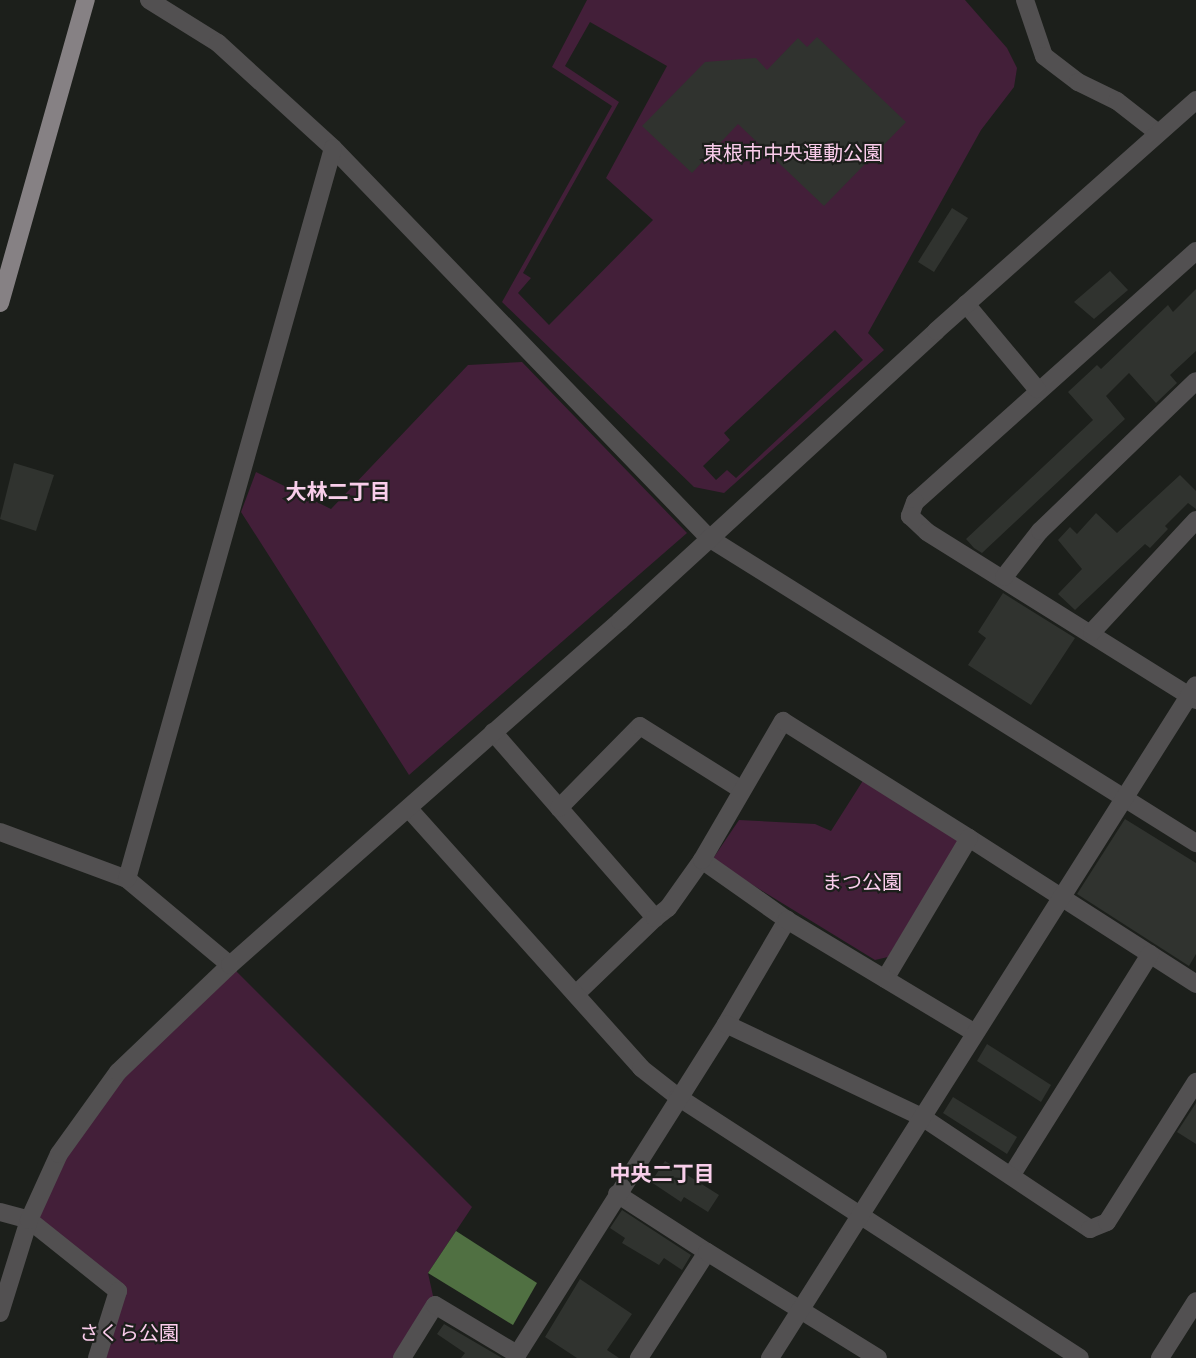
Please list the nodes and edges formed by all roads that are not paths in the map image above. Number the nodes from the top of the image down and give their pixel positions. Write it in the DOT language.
graph roads {
  1 [pos="86,0"];
  2 [pos="149,0"];
  3 [pos="1025,0"];
  4 [pos="1196,100"];
  5 [pos="1158,133"];
  6 [pos="333,148"];
  7 [pos="1196,251"];
  8 [pos="0,303"];
  9 [pos="966,304"];
  10 [pos="1196,381"];
  11 [pos="1037,389"];
  12 [pos="1196,520"];
  13 [pos="709,538"];
  14 [pos="1004,578"];
  15 [pos="1092,632"];
  16 [pos="1194,694"];
  17 [pos="493,732"];
  18 [pos="742,790"];
  19 [pos="1124,798"];
  20 [pos="559,808"];
  21 [pos="409,809"];
  22 [pos="0,832"];
  23 [pos="969,838"];
  24 [pos="1196,843"];
  25 [pos="702,860"];
  26 [pos="127,879"];
  27 [pos="1061,897"];
  28 [pos="655,918"];
  29 [pos="787,920"];
  30 [pos="1150,954"];
  31 [pos="230,965"];
  32 [pos="885,979"];
  33 [pos="1196,984"];
  34 [pos="576,994"];
  35 [pos="726,1024"];
  36 [pos="975,1033"];
  37 [pos="1196,1082"];
  38 [pos="678,1097"];
  39 [pos="922,1117"];
  40 [pos="1011,1176"];
  41 [pos="618,1194"];
  42 [pos="0,1212"];
  43 [pos="860,1215"];
  44 [pos="29,1220"];
  45 [pos="707,1252"];
  46 [pos="1196,1301"];
  47 [pos="801,1309"];
  48 [pos="0,1313"];
  49 [pos="516,1356"];
  50 [pos="97,1358"];
  51 [pos="402,1358"];
  52 [pos="639,1358"];
  53 [pos="770,1358"];
  54 [pos="878,1358"];
  55 [pos="1080,1358"];
  56 [pos="1160,1358"];
  1 -- 8 [label="main road"];
  2 -- 6 [label="street"];
  3 -- 5 [label="street"];
  4 -- 5 [label="street"];
  5 -- 9 [label="street"];
  6 -- 13 [label="street"];
  6 -- 26 [label="street"];
  7 -- 11 [label="street"];
  9 -- 11 [label="street"];
  9 -- 13 [label="street"];
  10 -- 14 [label="street"];
  11 -- 14 [label="street"];
  12 -- 15 [label="street"];
  13 -- 17 [label="street"];
  13 -- 19 [label="street"];
  14 -- 15 [label="street"];
  15 -- 16 [label="street"];
  16 -- 19 [label="street"];
  17 -- 20 [label="street"];
  17 -- 21 [label="street"];
  18 -- 20 [label="street"];
  18 -- 23 [label="street"];
  18 -- 25 [label="street"];
  19 -- 24 [label="street"];
  19 -- 27 [label="street"];
  20 -- 28 [label="street"];
  21 -- 31 [label="street"];
  21 -- 34 [label="street"];
  22 -- 26 [label="street"];
  23 -- 27 [label="street"];
  23 -- 32 [label="street"];
  25 -- 28 [label="street"];
  25 -- 29 [label="street"];
  26 -- 31 [label="street"];
  27 -- 30 [label="street"];
  27 -- 36 [label="street"];
  28 -- 34 [label="street"];
  29 -- 32 [label="street"];
  29 -- 35 [label="street"];
  30 -- 33 [label="street"];
  30 -- 40 [label="street"];
  31 -- 44 [label="street"];
  32 -- 36 [label="street"];
  34 -- 38 [label="street"];
  35 -- 38 [label="street"];
  35 -- 39 [label="street"];
  36 -- 39 [label="street"];
  37 -- 40 [label="street"];
  38 -- 41 [label="street"];
  38 -- 43 [label="street"];
  39 -- 40 [label="street"];
  39 -- 43 [label="street"];
  41 -- 45 [label="street"];
  41 -- 49 [label="street"];
  42 -- 44 [label="street"];
  43 -- 47 [label="street"];
  43 -- 55 [label="street"];
  44 -- 48 [label="street"];
  44 -- 50 [label="street"];
  45 -- 47 [label="street"];
  45 -- 52 [label="street"];
  46 -- 56 [label="street"];
  47 -- 53 [label="street"];
  47 -- 54 [label="street"];
  49 -- 51 [label="street"];
}
